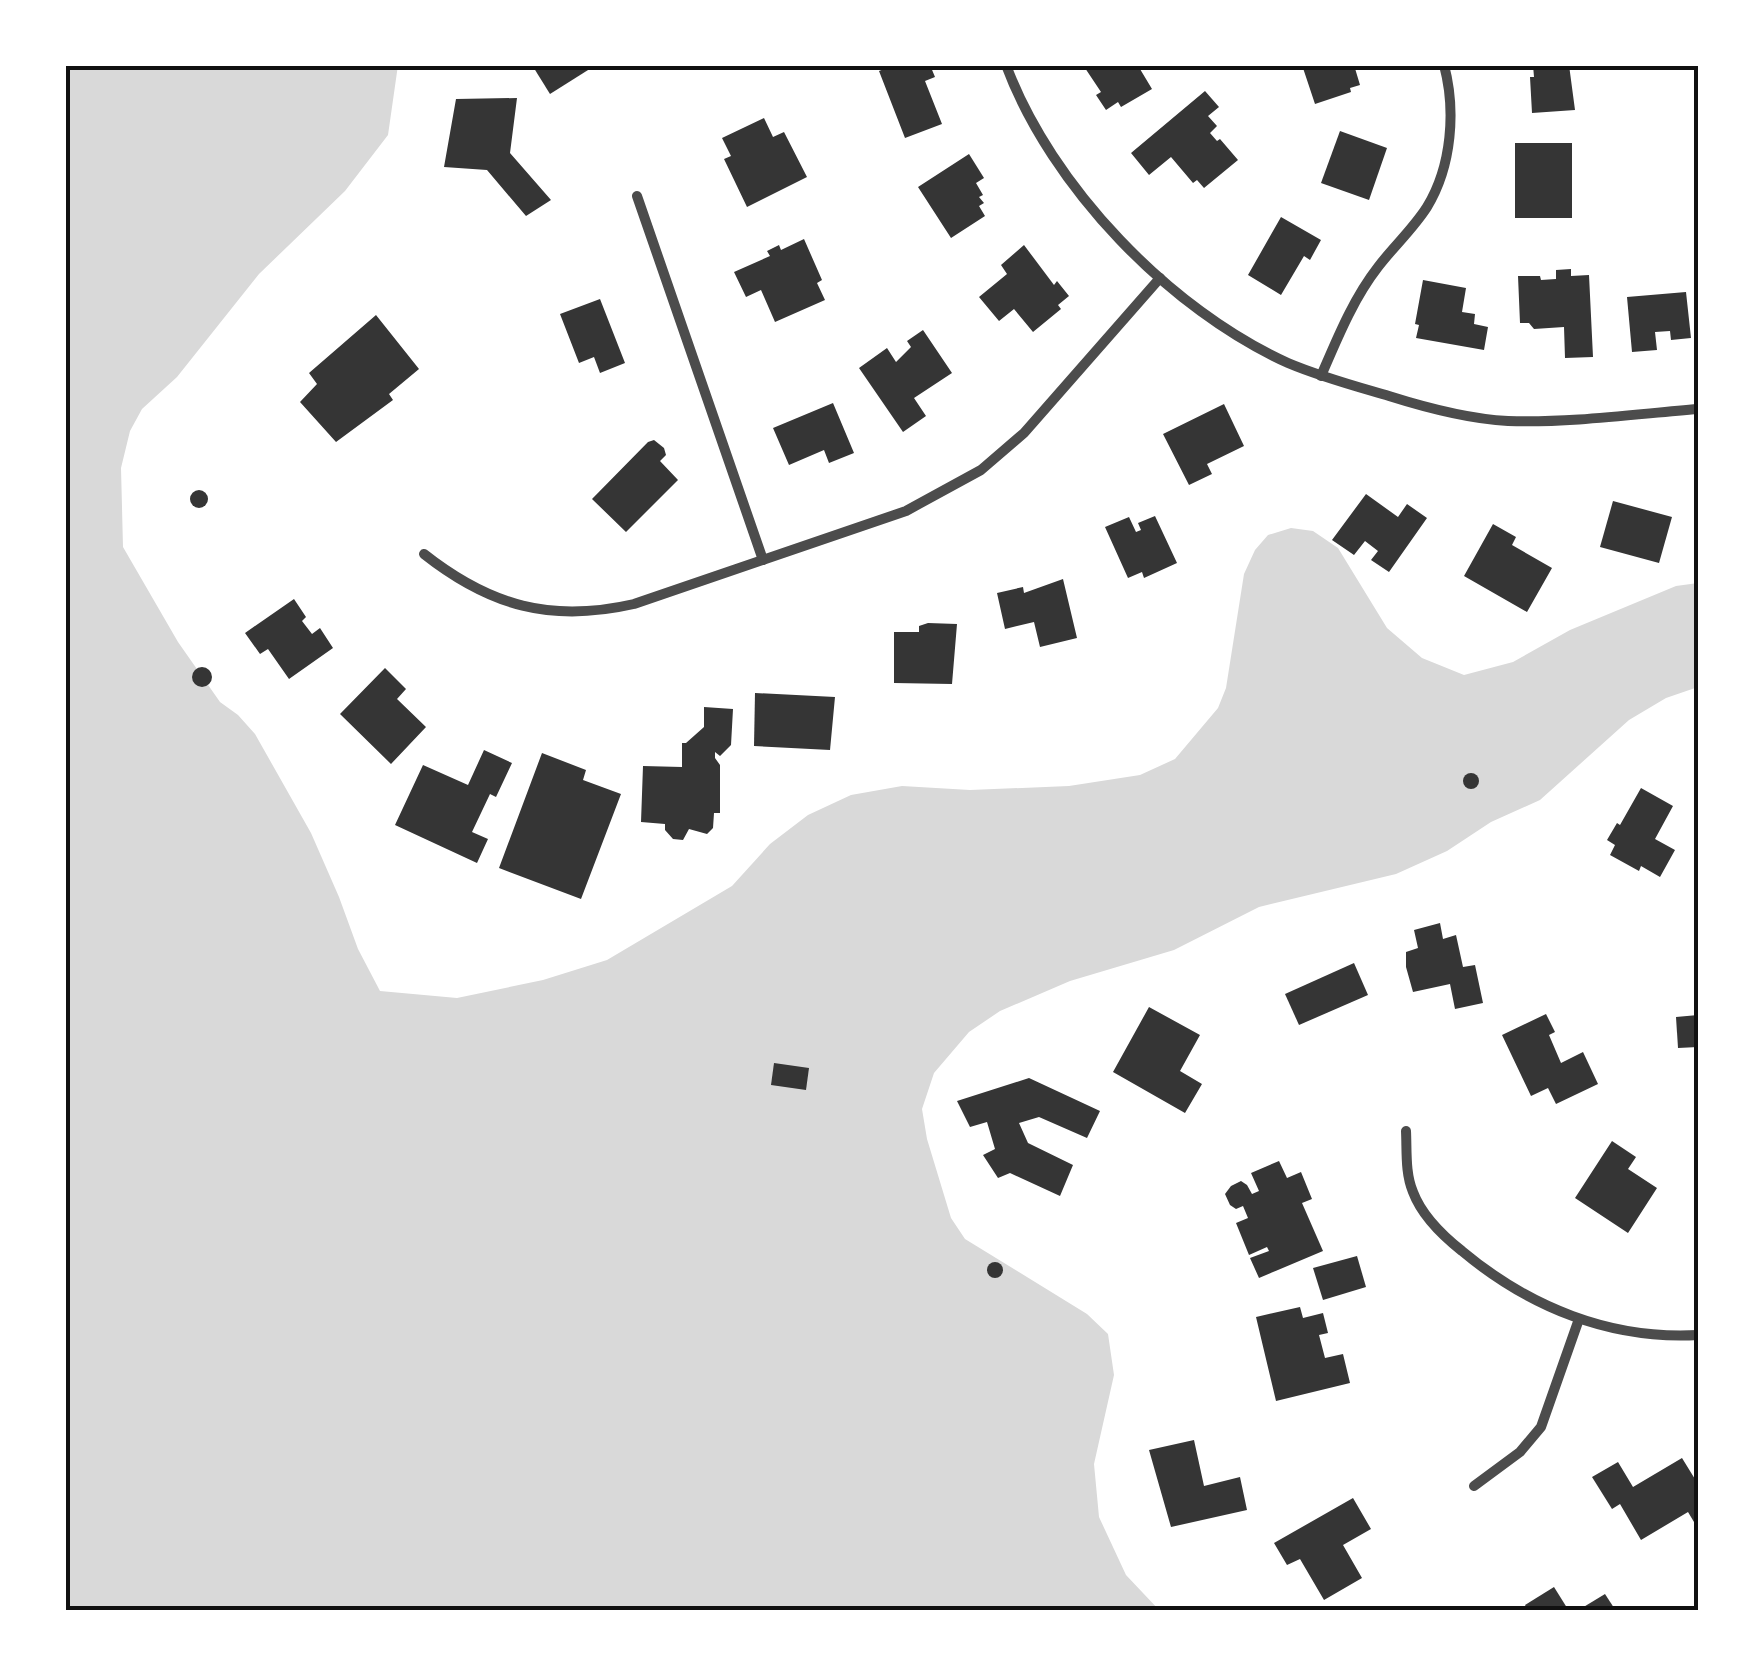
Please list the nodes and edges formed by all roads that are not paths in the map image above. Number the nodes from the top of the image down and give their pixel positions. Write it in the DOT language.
graph roads {
  1 [pos="1006,65"];
  2 [pos="1444,65"];
  3 [pos="637,196"];
  4 [pos="1160,278"];
  5 [pos="1321,376"];
  6 [pos="1698,409"];
  7 [pos="424,554"];
  8 [pos="763,560"];
  9 [pos="1406,1131"];
  10 [pos="1579,1319"];
  11 [pos="1698,1334"];
  12 [pos="1474,1486"];
  1 -- 4 [label="street"];
  2 -- 5 [label="street"];
  3 -- 8 [label="street"];
  4 -- 5 [label="street"];
  4 -- 8 [label="street"];
  5 -- 6 [label="street"];
  7 -- 8 [label="street"];
  9 -- 10 [label="street"];
  10 -- 11 [label="street"];
  10 -- 12 [label="street"];
}
